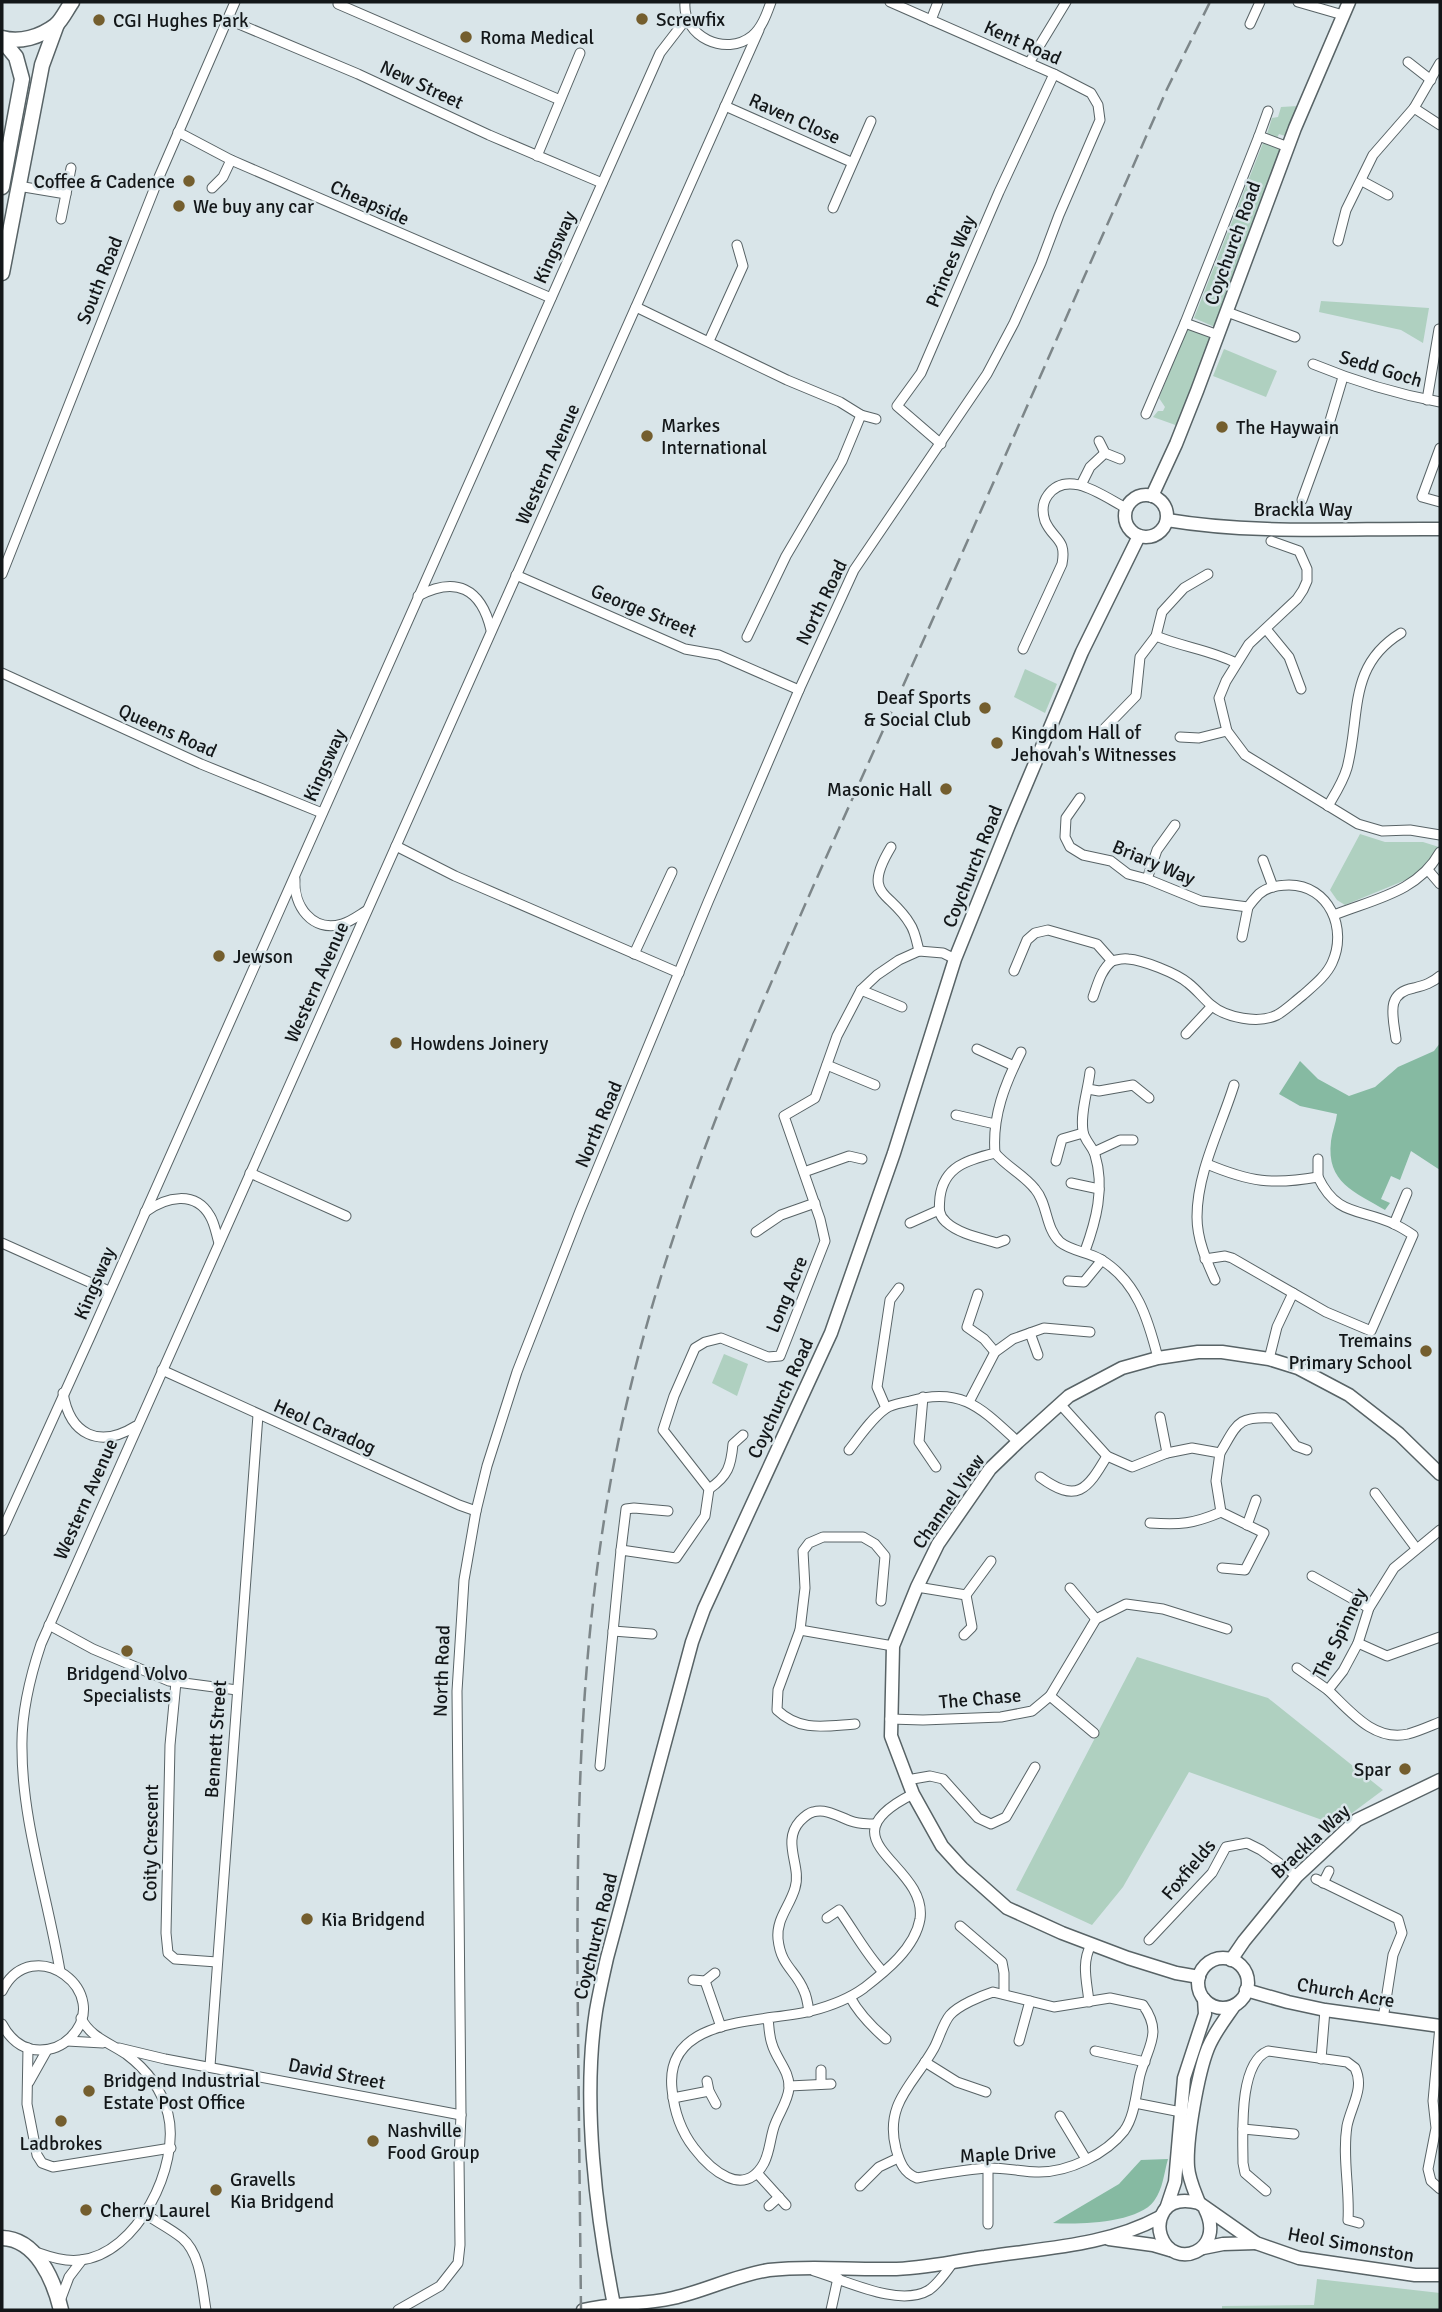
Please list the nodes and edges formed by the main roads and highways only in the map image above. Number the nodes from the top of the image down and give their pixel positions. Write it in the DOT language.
graph roads {
  1 [pos="72,2"];
  2 [pos="58,24"];
  3 [pos="2,39"];
  4 [pos="2,187"];
  5 [pos="2,273"];
  6 [pos="4,2235"];
  7 [pos="60,2306"];
  1 -- 2 [label="main road"];
  2 -- 3 [label="main road"];
  2 -- 5 [label="main road"];
  3 -- 4 [label="main road"];
  6 -- 7 [label="main road"];
}
